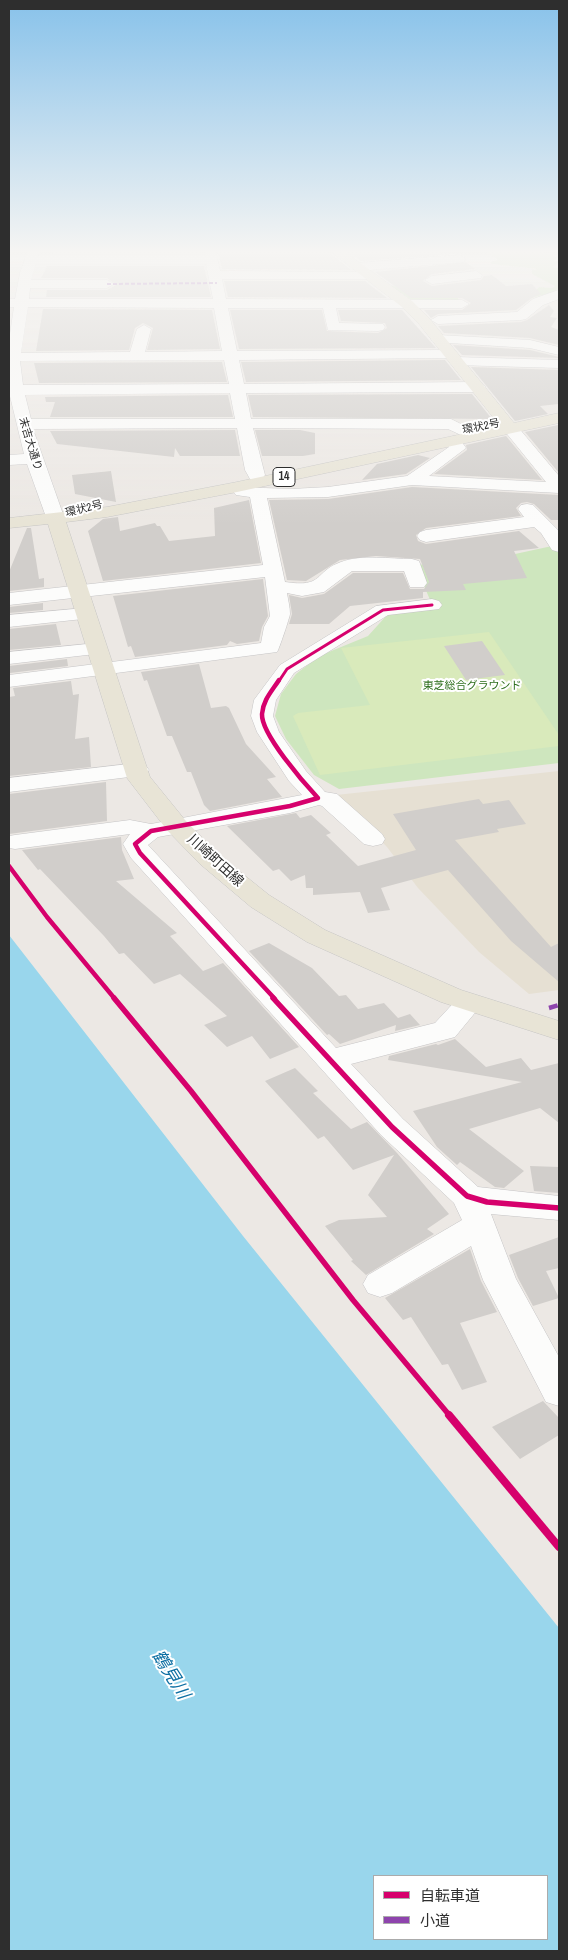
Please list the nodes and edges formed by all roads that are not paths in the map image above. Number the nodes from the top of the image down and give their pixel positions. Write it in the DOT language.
graph roads {
  1 [pos="13,342"];
  2 [pos="140,342"];
  3 [pos="228,342"];
  4 [pos="441,342"];
  5 [pos="486,342"];
  6 [pos="493,343"];
  7 [pos="559,351"];
  8 [pos="230,355"];
  9 [pos="136,356"];
  10 [pos="453,357"];
  11 [pos="487,362"];
  12 [pos="559,364"];
  13 [pos="12,366"];
  14 [pos="182,372"];
  15 [pos="237,387"];
  16 [pos="368,387"];
  17 [pos="478,387"];
  18 [pos="559,411"];
  19 [pos="18,415"];
  20 [pos="559,418"];
  21 [pos="373,422"];
  22 [pos="244,423"];
  23 [pos="509,425"];
  24 [pos="458,436"];
  25 [pos="34,459"];
  26 [pos="9,460"];
  27 [pos="256,475"];
  28 [pos="412,480"];
  29 [pos="513,486"];
  30 [pos="237,487"];
  31 [pos="559,488"];
  32 [pos="260,494"];
  33 [pos="54,517"];
  34 [pos="538,521"];
  35 [pos="9,523"];
  36 [pos="426,536"];
  37 [pos="559,546"];
  38 [pos="275,578"];
  39 [pos="417,583"];
  40 [pos="9,599"];
  41 [pos="81,603"];
  42 [pos="432,605"];
  43 [pos="9,621"];
  44 [pos="9,658"];
  45 [pos="101,659"];
  46 [pos="9,681"];
  47 [pos="137,770"];
  48 [pos="9,785"];
  49 [pos="318,798"];
  50 [pos="164,828"];
  51 [pos="373,839"];
  52 [pos="15,842"];
  53 [pos="469,1003"];
  54 [pos="559,1031"];
  55 [pos="330,1059"];
  56 [pos="559,1208"];
  57 [pos="474,1210"];
  58 [pos="380,1284"];
  59 [pos="559,1391"];
  1 -- 13 [label="street, 末吉大通り"];
  2 -- 9 [label="street"];
  3 -- 8 [label="street"];
  4 -- 10 [label="main road"];
  5 -- 6 [label="street"];
  6 -- 7 [label="street"];
  6 -- 11 [label="street"];
  8 -- 9 [label="street"];
  8 -- 10 [label="street"];
  8 -- 15 [label="street"];
  9 -- 13 [label="street"];
  10 -- 11 [label="street"];
  10 -- 17 [label="main road"];
  11 -- 12 [label="street"];
  13 -- 14 [label="street"];
  13 -- 15 [label="street"];
  13 -- 19 [label="street, 末吉大通り"];
  15 -- 16 [label="street"];
  15 -- 22 [label="street"];
  16 -- 17 [label="street"];
  16 -- 21 [label="street"];
  17 -- 23 [label="main road"];
  18 -- 23 [label="main road, 環状2号"];
  19 -- 22 [label="street"];
  19 -- 25 [label="street, 末吉大通り"];
  20 -- 23 [label="main road, 環状2号"];
  21 -- 22 [label="street"];
  21 -- 24 [label="street"];
  22 -- 27 [label="street"];
  23 -- 24 [label="main road, 環状2号 / 14"];
  23 -- 31 [label="street"];
  24 -- 27 [label="main road, 環状2号 / 14"];
  24 -- 28 [label="street"];
  24 -- 30 [label="main road, 環状2号 / 14"];
  25 -- 26 [label="street"];
  25 -- 33 [label="street, 末吉大通り"];
  27 -- 33 [label="main road, 環状2号 / 14"];
  28 -- 29 [label="street"];
  28 -- 32 [label="street"];
  29 -- 31 [label="street"];
  29 -- 34 [label="street"];
  30 -- 32 [label="street"];
  30 -- 33 [label="main road, 環状2号 / 14"];
  32 -- 38 [label="street"];
  33 -- 35 [label="main road, 14"];
  33 -- 41 [label="main road, 川崎町田線"];
  34 -- 36 [label="street"];
  34 -- 37 [label="street"];
  38 -- 39 [label="street"];
  38 -- 41 [label="street"];
  38 -- 45 [label="street"];
  40 -- 41 [label="street"];
  41 -- 43 [label="street"];
  41 -- 45 [label="main road, 川崎町田線"];
  42 -- 49 [label="street"];
  44 -- 45 [label="street"];
  45 -- 46 [label="street"];
  45 -- 47 [label="main road, 川崎町田線"];
  47 -- 48 [label="street"];
  47 -- 50 [label="main road, 川崎町田線"];
  49 -- 50 [label="street"];
  49 -- 51 [label="street"];
  50 -- 52 [label="street"];
  50 -- 53 [label="main road, 川崎町田線"];
  50 -- 55 [label="street"];
  53 -- 54 [label="main road, 川崎町田線"];
  53 -- 55 [label="street"];
  55 -- 57 [label="street"];
  56 -- 57 [label="street"];
  57 -- 58 [label="street"];
  57 -- 59 [label="street"];
}
